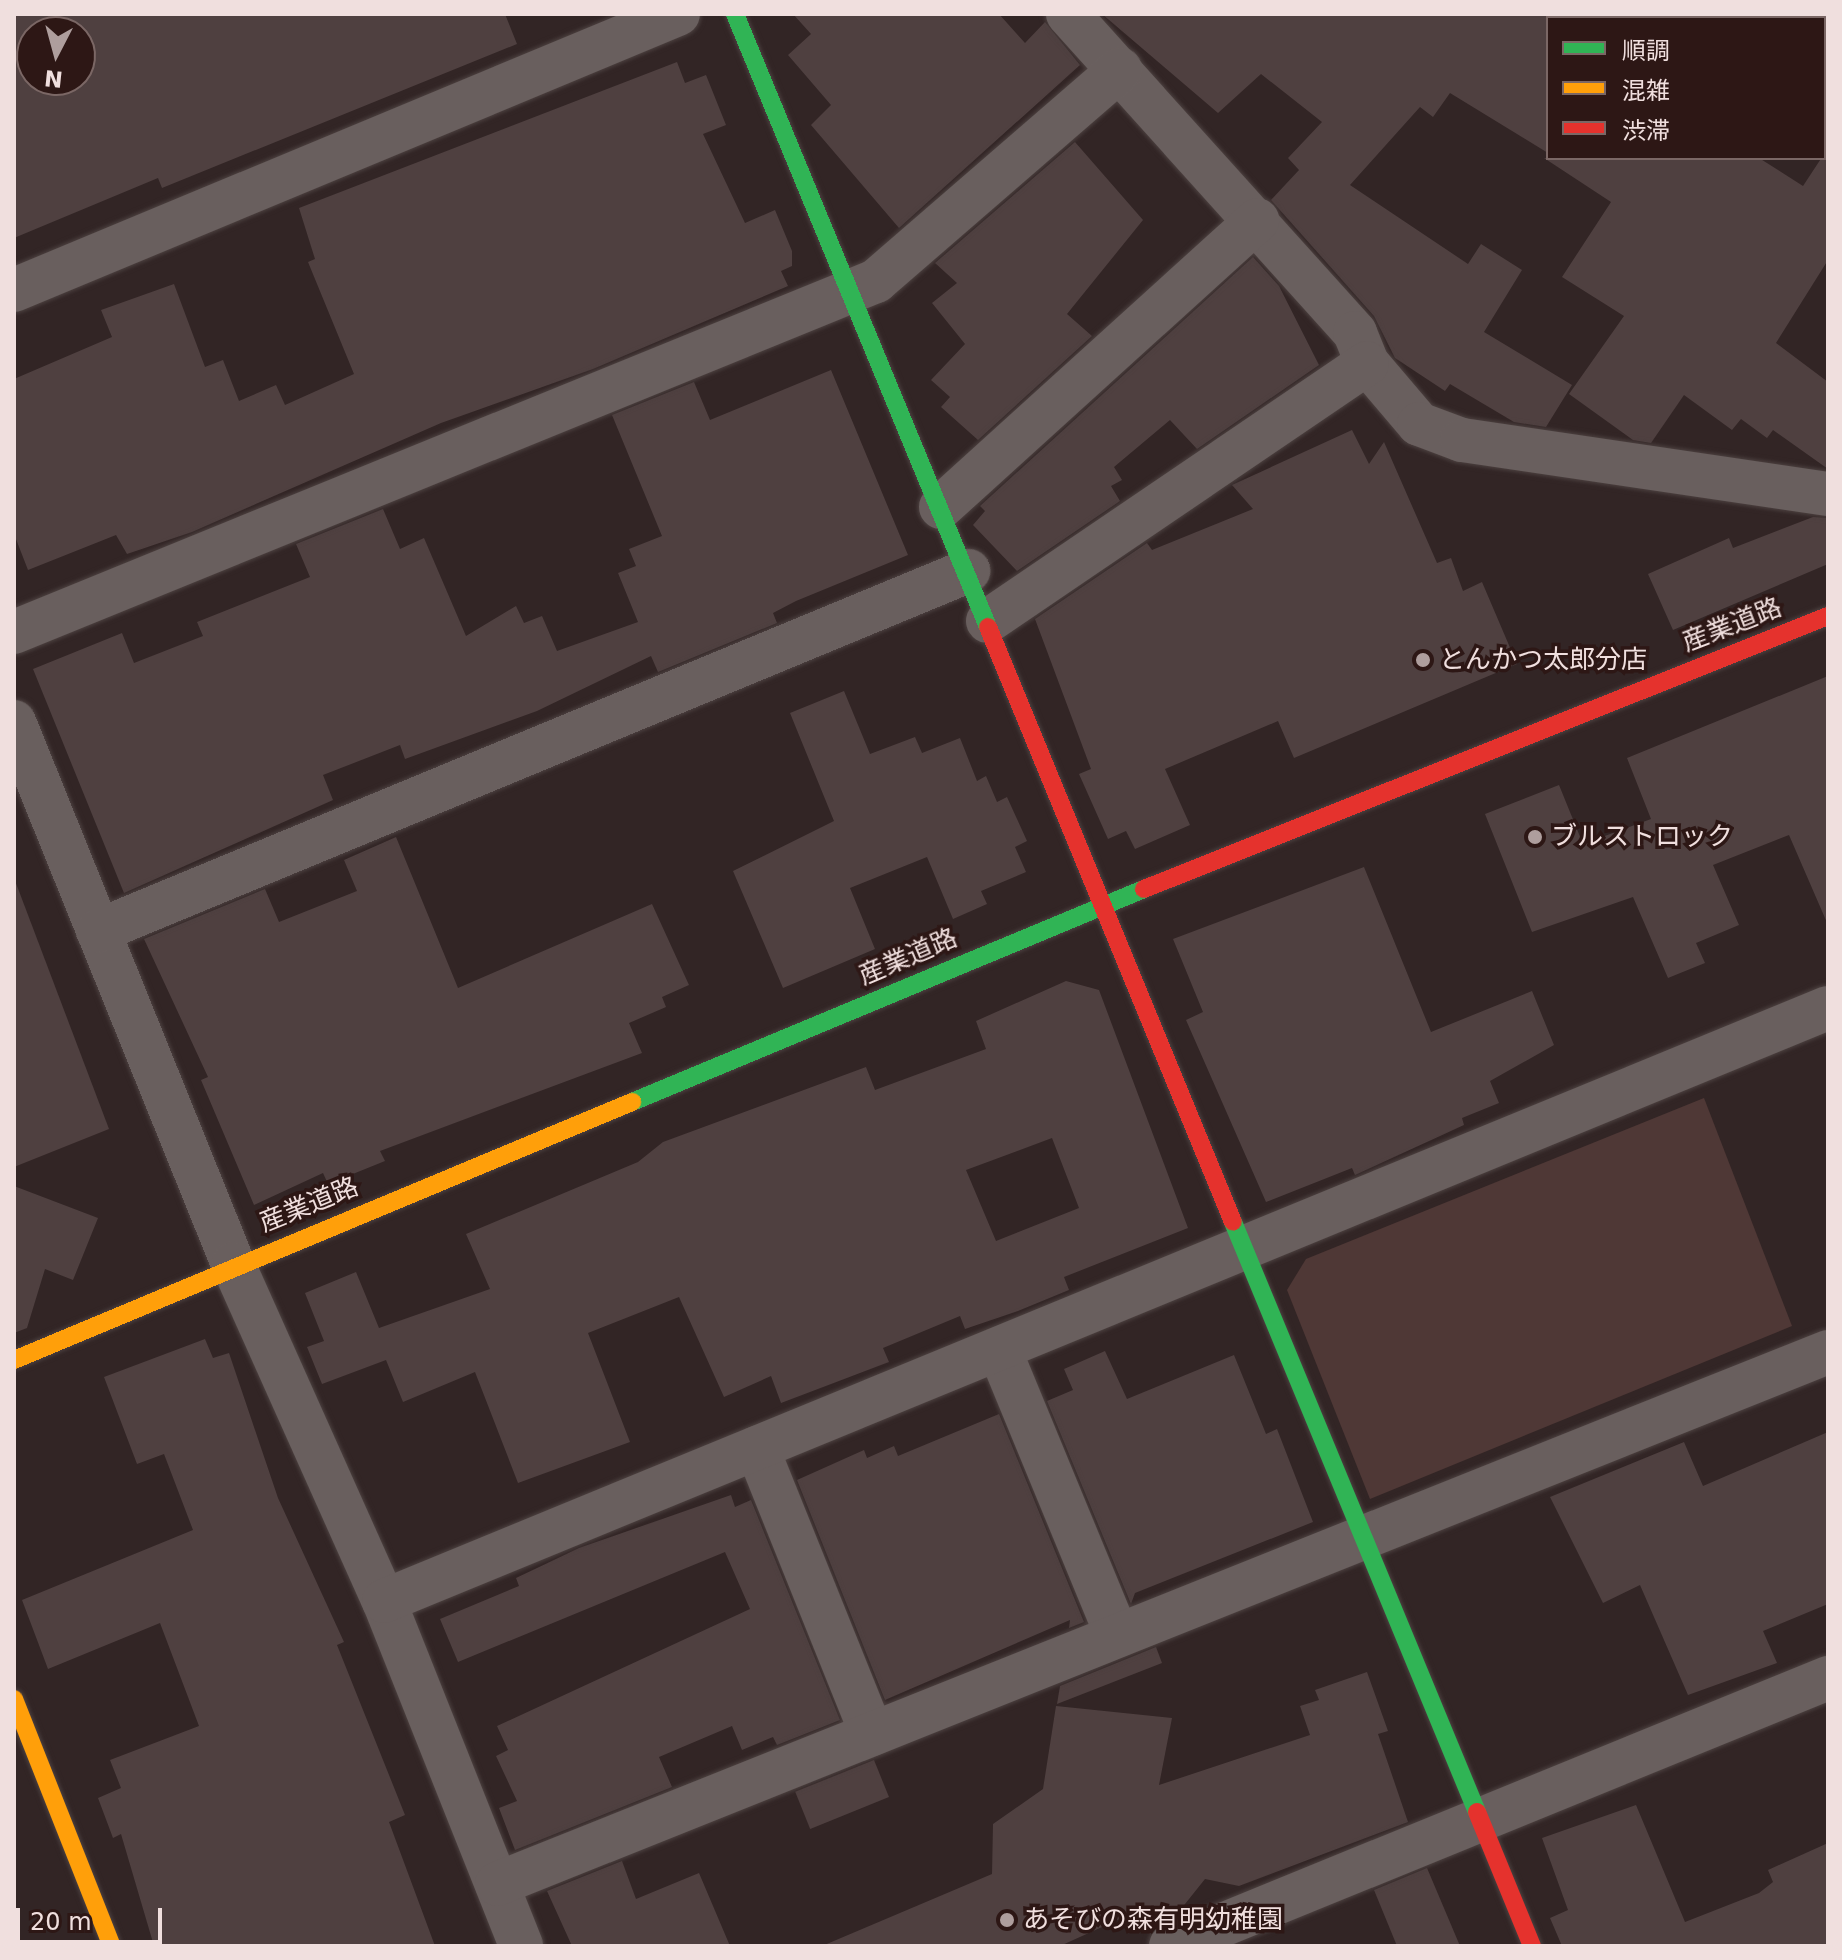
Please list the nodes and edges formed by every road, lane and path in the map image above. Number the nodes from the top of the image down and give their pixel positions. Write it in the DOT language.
graph roads {
  1 [pos="678,14"];
  2 [pos="735,14"];
  3 [pos="1068,14"];
  4 [pos="1120,70"];
  5 [pos="1257,220"];
  6 [pos="14,290"];
  7 [pos="853,290"];
  8 [pos="1367,363"];
  9 [pos="1828,494"];
  10 [pos="941,507"];
  11 [pos="968,571"];
  12 [pos="1828,616"];
  13 [pos="988,621"];
  14 [pos="14,632"];
  15 [pos="14,722"];
  16 [pos="1103,904"];
  17 [pos="98,931"];
  18 [pos="1828,1008"];
  19 [pos="1244,1248"];
  20 [pos="233,1264"];
  21 [pos="999,1349"];
  22 [pos="1828,1352"];
  23 [pos="14,1360"];
  24 [pos="757,1448"];
  25 [pos="1362,1538"];
  26 [pos="384,1601"];
  27 [pos="1117,1636"];
  28 [pos="1828,1678"];
  29 [pos="14,1699"];
  30 [pos="872,1734"];
  31 [pos="1479,1821"];
  32 [pos="497,1884"];
  33 [pos="1267,1928"];
  34 [pos="112,1946"];
  35 [pos="521,1946"];
  36 [pos="1171,1946"];
  37 [pos="1532,1946"];
  1 -- 6 [label="street"];
  2 -- 7 [label="main road"];
  3 -- 4 [label="street"];
  4 -- 5 [label="street"];
  4 -- 7 [label="street"];
  5 -- 8 [label="street"];
  5 -- 10 [label="street"];
  7 -- 10 [label="main road"];
  7 -- 14 [label="street"];
  8 -- 9 [label="street"];
  8 -- 13 [label="street"];
  10 -- 11 [label="main road"];
  11 -- 13 [label="main road"];
  11 -- 17 [label="street"];
  12 -- 16 [label="main road, 産業道路"];
  13 -- 16 [label="main road"];
  15 -- 17 [label="street"];
  16 -- 19 [label="main road"];
  16 -- 20 [label="main road, 産業道路"];
  17 -- 20 [label="street"];
  18 -- 19 [label="street"];
  19 -- 21 [label="street"];
  19 -- 25 [label="main road"];
  20 -- 23 [label="main road, 産業道路"];
  20 -- 26 [label="street"];
  21 -- 24 [label="street"];
  21 -- 27 [label="street"];
  22 -- 25 [label="street"];
  24 -- 26 [label="street"];
  24 -- 30 [label="street"];
  25 -- 27 [label="street"];
  25 -- 31 [label="main road"];
  26 -- 32 [label="street"];
  27 -- 30 [label="street"];
  28 -- 31 [label="street"];
  29 -- 34 [label="main road"];
  30 -- 32 [label="street"];
  31 -- 33 [label="street"];
  31 -- 37 [label="main road"];
  32 -- 35 [label="street"];
  33 -- 36 [label="street"];
}
